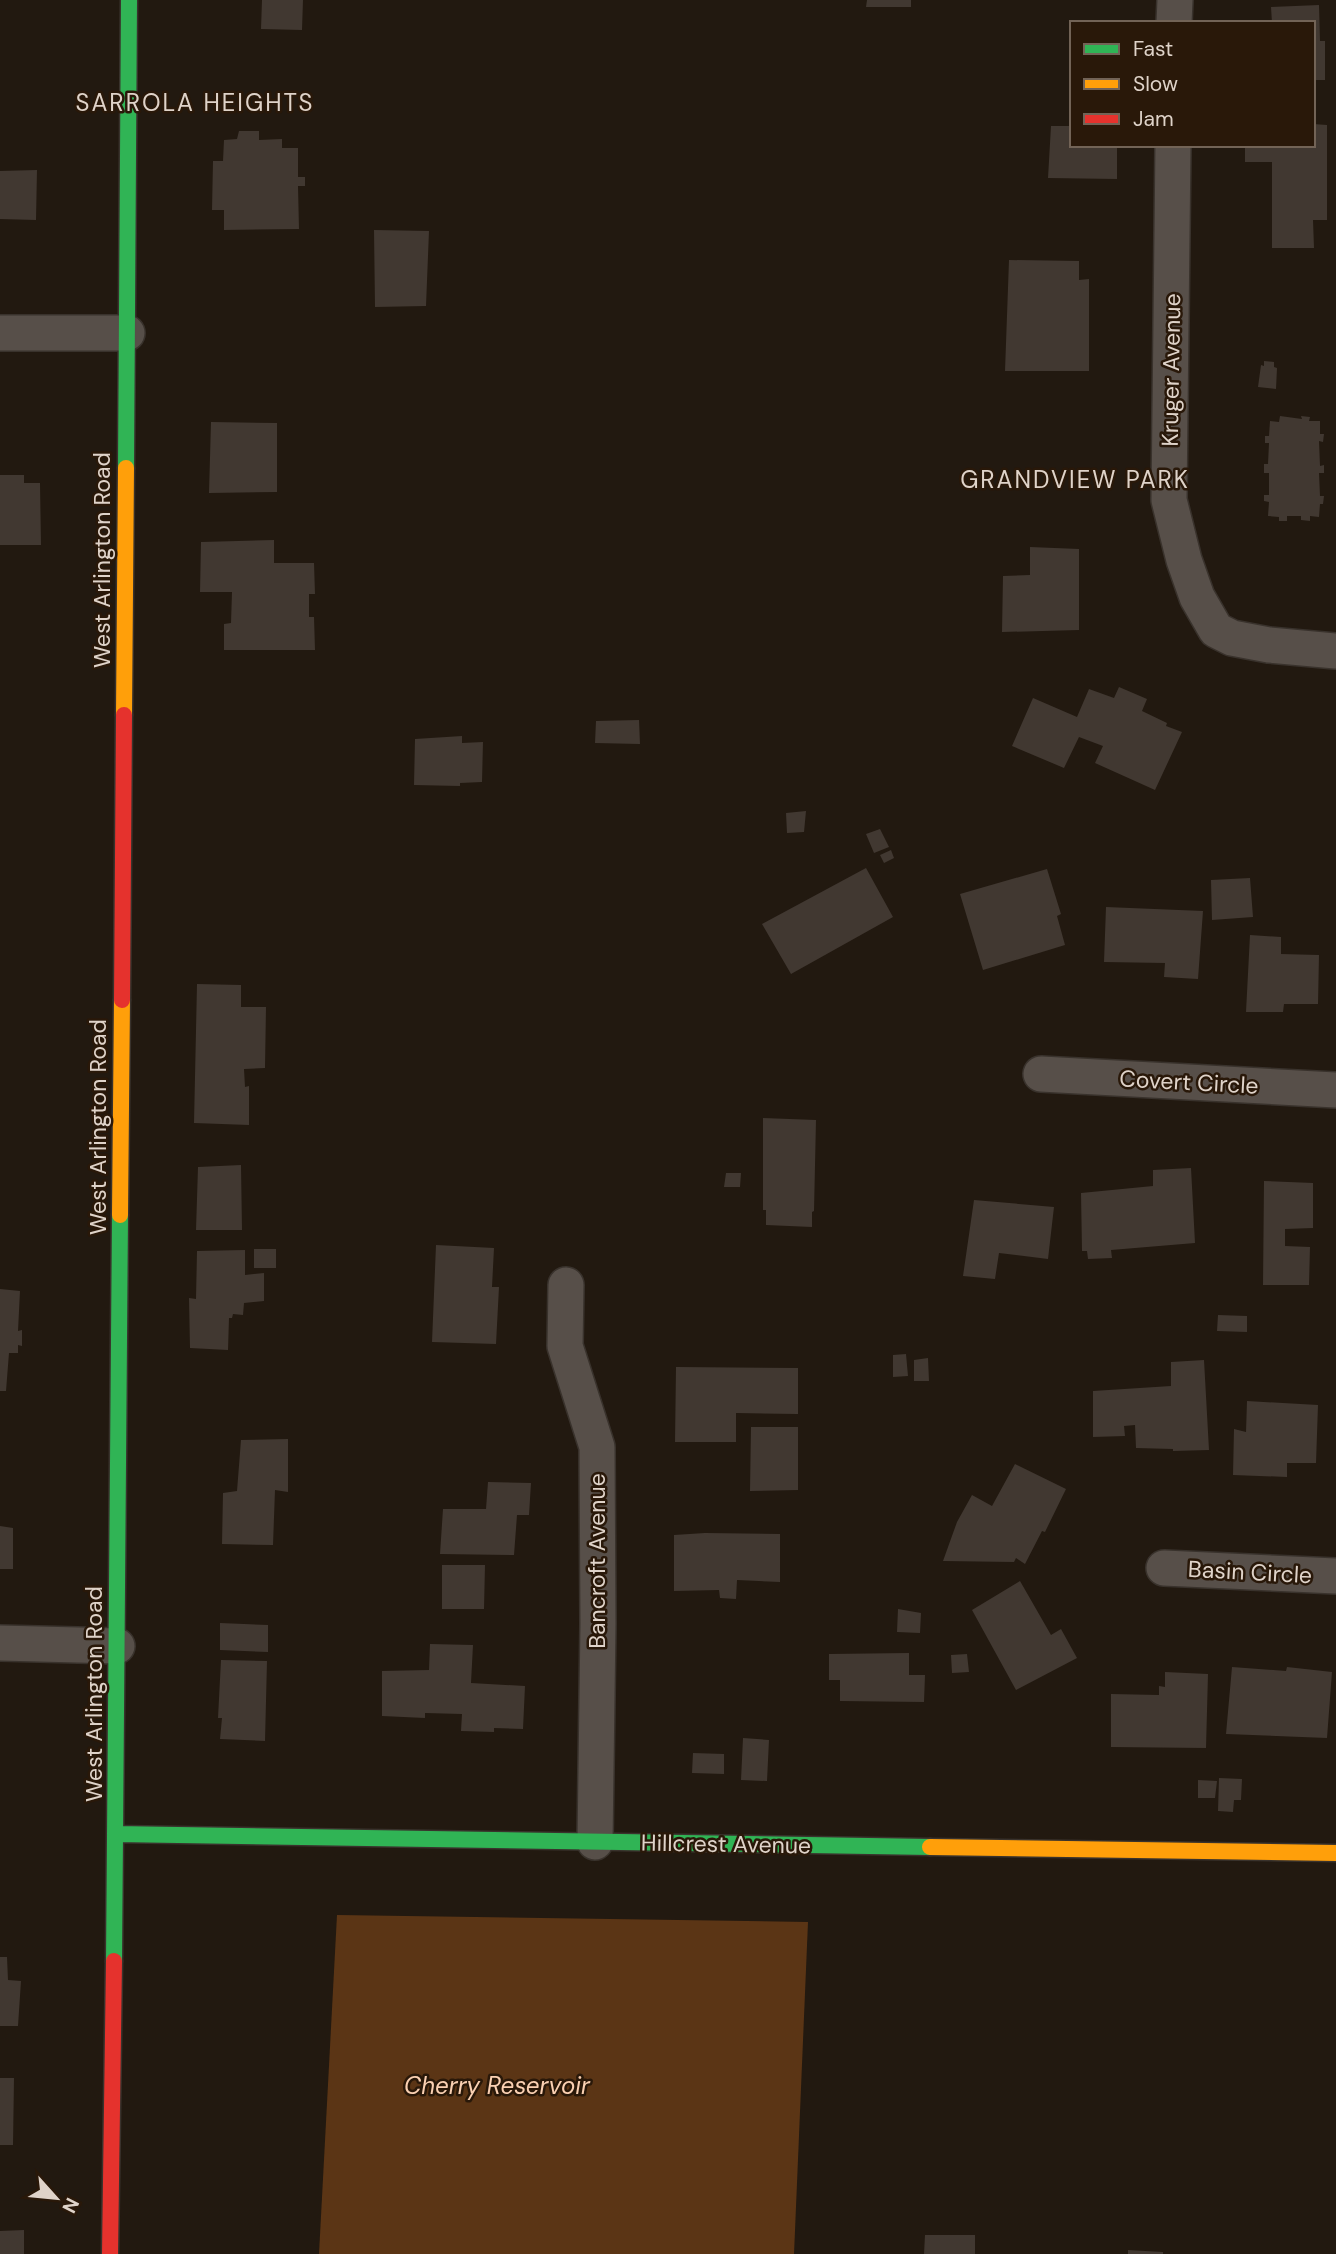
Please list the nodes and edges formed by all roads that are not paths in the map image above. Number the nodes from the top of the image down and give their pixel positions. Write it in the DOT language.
graph roads {
  1 [pos="129,0"];
  2 [pos="1175,0"];
  3 [pos="1174,21"];
  4 [pos="1173,147"];
  5 [pos="127,332"];
  6 [pos="0,333"];
  7 [pos="1336,651"];
  8 [pos="1041,1074"];
  9 [pos="1336,1090"];
  10 [pos="566,1285"];
  11 [pos="1164,1568"];
  12 [pos="1336,1576"];
  13 [pos="0,1643"];
  14 [pos="117,1646"];
  15 [pos="116,1834"];
  16 [pos="595,1842"];
  17 [pos="1336,1853"];
  18 [pos="110,2254"];
  1 -- 5 [label="street, West Arlington Road"];
  2 -- 3 [label="street"];
  4 -- 7 [label="street, Kruger Avenue"];
  5 -- 6 [label="street"];
  5 -- 14 [label="street, West Arlington Road"];
  8 -- 9 [label="street, Covert Circle"];
  10 -- 16 [label="street, Bancroft Avenue"];
  11 -- 12 [label="street, Basin Circle"];
  13 -- 14 [label="street"];
  14 -- 15 [label="street, West Arlington Road"];
  15 -- 16 [label="street, Hillcrest Avenue"];
  15 -- 18 [label="street, West Arlington Road"];
  16 -- 17 [label="street, Hillcrest Avenue"];
}
